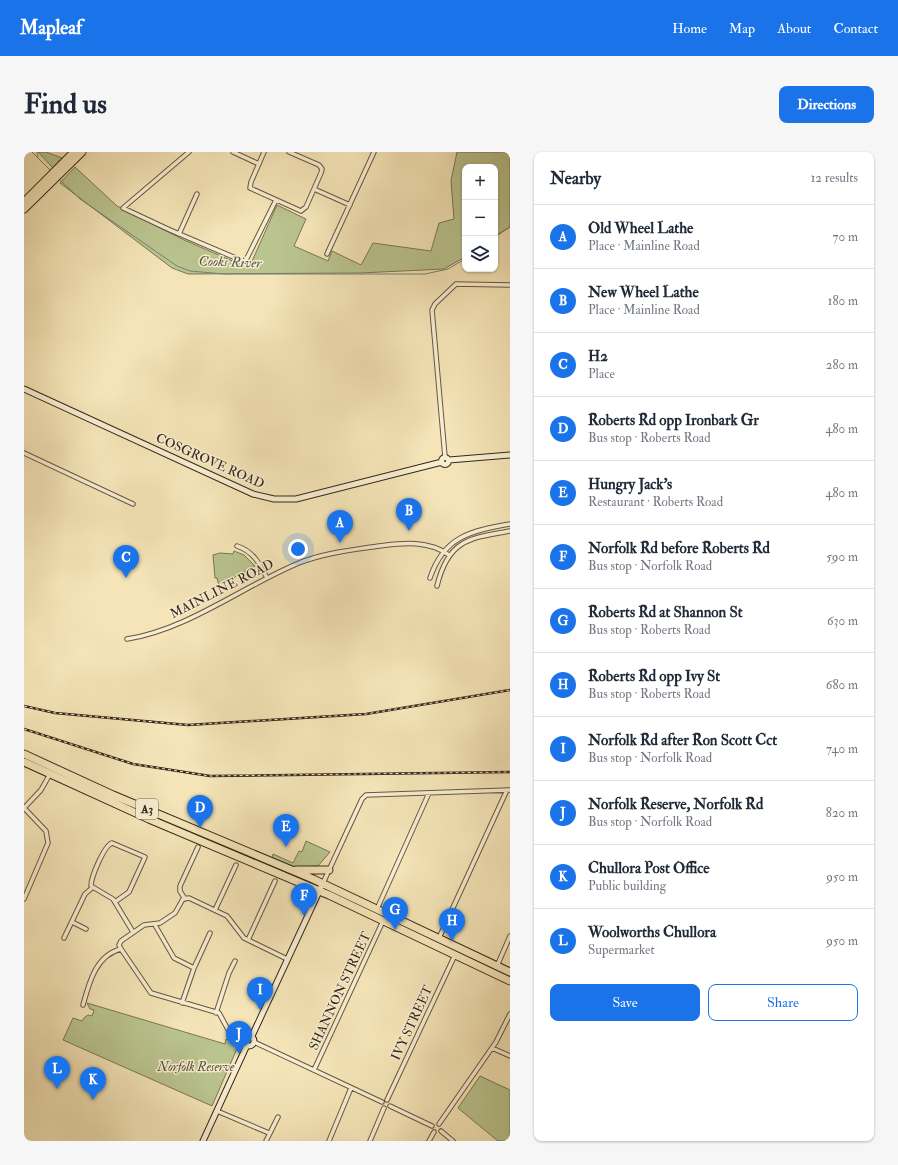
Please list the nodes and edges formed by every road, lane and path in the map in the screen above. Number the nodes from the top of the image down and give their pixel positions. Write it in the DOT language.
graph roads {
  1 [pos="74,152"];
  2 [pos="82,152"];
  3 [pos="189,152"];
  4 [pos="233,152"];
  5 [pos="264,152"];
  6 [pos="290,152"];
  7 [pos="374,152"];
  8 [pos="298,154"];
  9 [pos="259,164"];
  10 [pos="62,168"];
  11 [pos="48,182"];
  12 [pos="314,189"];
  13 [pos="197,194"];
  14 [pos="276,200"];
  15 [pos="24,202"];
  16 [pos="350,205"];
  17 [pos="24,209"];
  18 [pos="179,234"];
  19 [pos="327,254"];
  20 [pos="510,285"];
  21 [pos="24,389"];
  22 [pos="24,453"];
  23 [pos="510,455"];
  24 [pos="445,460"];
  25 [pos="132,504"];
  26 [pos="510,524"];
  27 [pos="510,531"];
  28 [pos="237,546"];
  29 [pos="444,551"];
  30 [pos="449,555"];
  31 [pos="267,578"];
  32 [pos="430,578"];
  33 [pos="437,586"];
  34 [pos="127,638"];
  35 [pos="24,754"];
  36 [pos="24,762"];
  37 [pos="52,771"];
  38 [pos="509,790"];
  39 [pos="430,793"];
  40 [pos="24,808"];
  41 [pos="198,847"];
  42 [pos="236,865"];
  43 [pos="290,869"];
  44 [pos="329,870"];
  45 [pos="275,881"];
  46 [pos="323,883"];
  47 [pos="92,888"];
  48 [pos="319,891"];
  49 [pos="24,899"];
  50 [pos="185,899"];
  51 [pos="115,902"];
  52 [pos="377,909"];
  53 [pos="216,910"];
  54 [pos="383,921"];
  55 [pos="72,922"];
  56 [pos="155,925"];
  57 [pos="86,929"];
  58 [pos="132,932"];
  59 [pos="210,932"];
  60 [pos="510,936"];
  61 [pos="64,938"];
  62 [pos="439,938"];
  63 [pos="248,940"];
  64 [pos="121,949"];
  65 [pos="455,955"];
  66 [pos="287,959"];
  67 [pos="234,961"];
  68 [pos="497,966"];
  69 [pos="194,968"];
  70 [pos="510,972"];
  71 [pos="510,981"];
  72 [pos="182,1003"];
  73 [pos="83,1005"];
  74 [pos="216,1013"];
  75 [pos="510,1014"];
  76 [pos="247,1039"];
  77 [pos="254,1042"];
  78 [pos="492,1048"];
  79 [pos="510,1056"];
  80 [pos="314,1070"];
  81 [pos="351,1088"];
  82 [pos="388,1100"];
  83 [pos="382,1102"];
  84 [pos="390,1106"];
  85 [pos="384,1108"];
  86 [pos="217,1111"];
  87 [pos="278,1117"];
  88 [pos="439,1124"];
  89 [pos="432,1126"];
  90 [pos="441,1131"];
  91 [pos="434,1132"];
  92 [pos="268,1133"];
  93 [pos="203,1141"];
  94 [pos="266,1141"];
  95 [pos="328,1141"];
  96 [pos="370,1141"];
  97 [pos="429,1141"];
  98 [pos="453,1141"];
  1 -- 10 [label="highway"];
  2 -- 10 [label="highway"];
  3 -- 18 [label="street"];
  4 -- 9 [label="street"];
  5 -- 9 [label="street"];
  6 -- 8 [label="street"];
  7 -- 16 [label="street"];
  8 -- 12 [label="street"];
  9 -- 14 [label="street"];
  10 -- 11 [label="highway"];
  11 -- 15 [label="highway"];
  11 -- 17 [label="highway"];
  12 -- 14 [label="street"];
  12 -- 16 [label="street"];
  13 -- 18 [label="street"];
  14 -- 18 [label="street"];
  16 -- 19 [label="street"];
  20 -- 24 [label="street"];
  21 -- 24 [label="main road, COSGROVE ROAD"];
  22 -- 25 [label="street"];
  23 -- 24 [label="main road, COSGROVE ROAD"];
  26 -- 29 [label="street"];
  27 -- 30 [label="street"];
  28 -- 31 [label="street"];
  29 -- 30 [label="street, MAINLINE ROAD"];
  29 -- 31 [label="street, MAINLINE ROAD"];
  29 -- 32 [label="street"];
  30 -- 33 [label="street"];
  31 -- 34 [label="street, MAINLINE ROAD"];
  35 -- 37 [label="highway, A3"];
  36 -- 37 [label="highway, A3"];
  37 -- 40 [label="street"];
  37 -- 43 [label="highway, A3"];
  37 -- 48 [label="highway, A3"];
  38 -- 39 [label="street"];
  38 -- 62 [label="street"];
  39 -- 44 [label="street"];
  39 -- 52 [label="street"];
  40 -- 49 [label="street"];
  41 -- 50 [label="street"];
  42 -- 53 [label="street"];
  43 -- 44 [label="highway"];
  43 -- 46 [label="highway, A3"];
  44 -- 46 [label="street"];
  45 -- 63 [label="street"];
  46 -- 48 [label="main road"];
  46 -- 52 [label="highway, A3"];
  47 -- 51 [label="street"];
  47 -- 51 [label="street"];
  47 -- 55 [label="street"];
  48 -- 54 [label="highway, A3"];
  48 -- 66 [label="main road"];
  50 -- 53 [label="street"];
  50 -- 56 [label="street"];
  51 -- 58 [label="street"];
  52 -- 62 [label="highway, A3"];
  53 -- 63 [label="street"];
  54 -- 65 [label="highway, A3"];
  54 -- 80 [label="street, SHANNON STREET"];
  55 -- 57 [label="street"];
  55 -- 61 [label="street"];
  56 -- 58 [label="street"];
  56 -- 69 [label="street"];
  58 -- 64 [label="street"];
  59 -- 69 [label="street"];
  60 -- 68 [label="street"];
  62 -- 68 [label="highway, A3"];
  63 -- 66 [label="street"];
  64 -- 72 [label="street"];
  64 -- 73 [label="street"];
  65 -- 71 [label="highway, A3"];
  65 -- 82 [label="street, IVY STREET"];
  66 -- 76 [label="main road"];
  67 -- 74 [label="street"];
  68 -- 70 [label="highway, A3"];
  69 -- 72 [label="street"];
  72 -- 74 [label="street"];
  74 -- 76 [label="street"];
  75 -- 78 [label="street"];
  76 -- 77 [label="main road"];
  76 -- 86 [label="main road"];
  77 -- 80 [label="street"];
  78 -- 79 [label="street"];
  78 -- 88 [label="street"];
  80 -- 81 [label="street"];
  81 -- 83 [label="street"];
  81 -- 95 [label="street"];
  82 -- 83 [label="street"];
  82 -- 84 [label="street"];
  83 -- 85 [label="street"];
  84 -- 85 [label="street"];
  84 -- 89 [label="street"];
  85 -- 96 [label="street"];
  86 -- 92 [label="street"];
  86 -- 93 [label="main road"];
  87 -- 92 [label="street"];
  88 -- 89 [label="street"];
  88 -- 90 [label="street"];
  89 -- 91 [label="street"];
  90 -- 91 [label="street"];
  90 -- 98 [label="street"];
  91 -- 97 [label="street"];
  92 -- 94 [label="street"];
}
